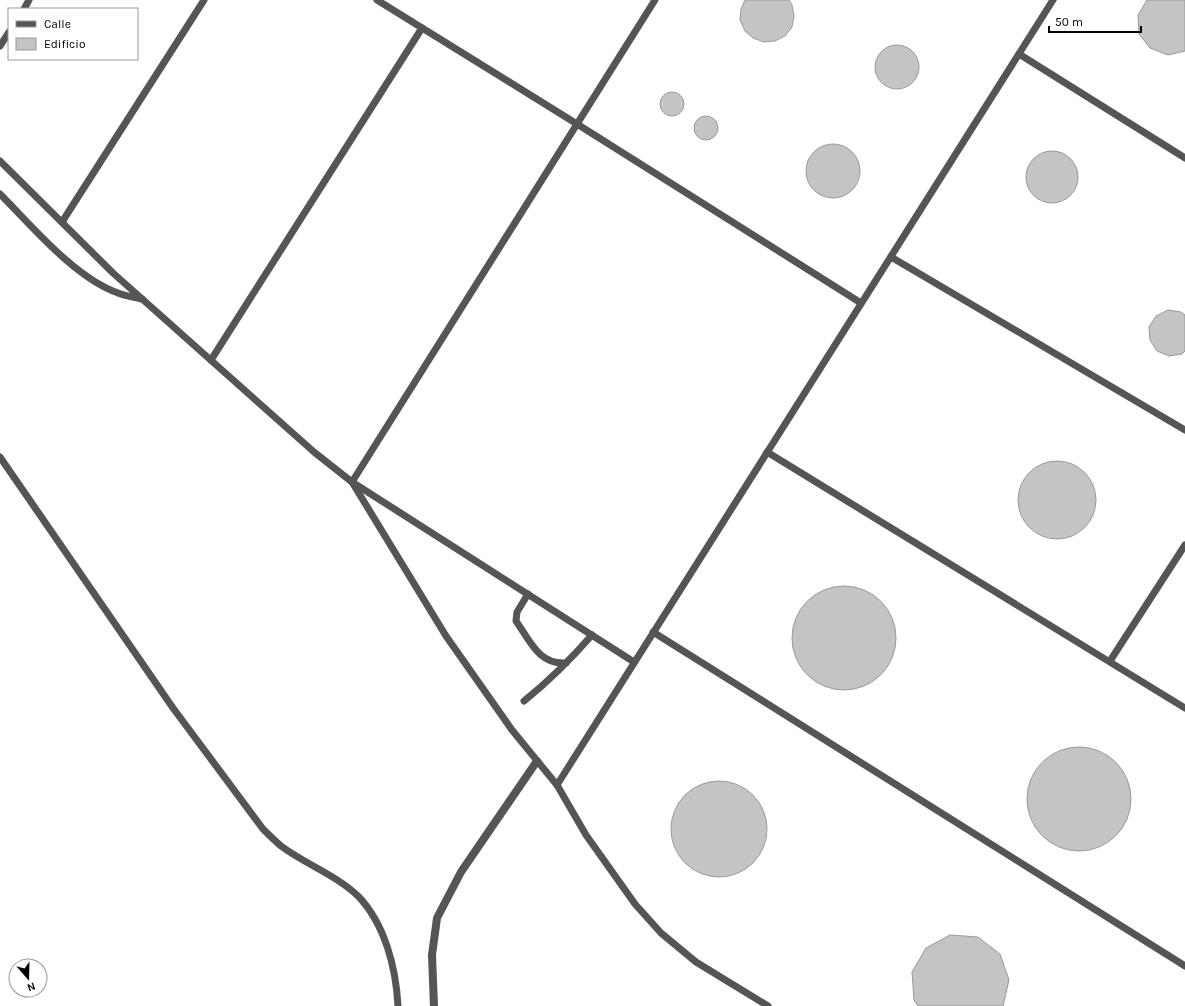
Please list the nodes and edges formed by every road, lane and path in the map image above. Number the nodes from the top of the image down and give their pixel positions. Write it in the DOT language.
graph roads {
  1 [pos="204,0"];
  2 [pos="376,0"];
  3 [pos="656,0"];
  4 [pos="1053,0"];
  5 [pos="422,28"];
  6 [pos="8,34"];
  7 [pos="0,46"];
  8 [pos="1019,54"];
  9 [pos="577,124"];
  10 [pos="1185,158"];
  11 [pos="0,161"];
  12 [pos="0,194"];
  13 [pos="62,222"];
  14 [pos="891,257"];
  15 [pos="143,299"];
  16 [pos="861,303"];
  17 [pos="211,360"];
  18 [pos="1185,430"];
  19 [pos="767,452"];
  20 [pos="0,457"];
  21 [pos="352,482"];
  22 [pos="1185,545"];
  23 [pos="528,594"];
  24 [pos="653,632"];
  25 [pos="592,635"];
  26 [pos="1110,661"];
  27 [pos="634,662"];
  28 [pos="566,663"];
  29 [pos="524,701"];
  30 [pos="1185,708"];
  31 [pos="537,761"];
  32 [pos="557,786"];
  33 [pos="1185,966"];
  34 [pos="398,1006"];
  35 [pos="434,1006"];
  36 [pos="768,1006"];
  1 -- 13 [label="lane"];
  2 -- 5 [label="lane"];
  3 -- 9 [label="lane"];
  4 -- 8 [label="lane"];
  5 -- 9 [label="lane"];
  5 -- 17 [label="lane"];
  6 -- 7 [label="lane"];
  8 -- 10 [label="lane"];
  8 -- 14 [label="lane"];
  9 -- 16 [label="lane"];
  9 -- 21 [label="lane"];
  11 -- 13 [label="lane"];
  12 -- 15 [label="lane"];
  13 -- 15 [label="lane"];
  14 -- 16 [label="lane"];
  14 -- 18 [label="lane"];
  15 -- 17 [label="lane"];
  16 -- 19 [label="lane"];
  17 -- 21 [label="lane"];
  19 -- 24 [label="lane"];
  19 -- 26 [label="lane"];
  20 -- 34 [label="lane"];
  21 -- 23 [label="lane"];
  21 -- 31 [label="lane"];
  22 -- 26 [label="lane"];
  23 -- 25 [label="lane"];
  23 -- 28 [label="lane"];
  24 -- 27 [label="lane"];
  24 -- 33 [label="lane"];
  25 -- 27 [label="lane"];
  25 -- 28 [label="lane"];
  26 -- 30 [label="lane"];
  27 -- 32 [label="lane"];
  28 -- 29 [label="lane"];
  31 -- 32 [label="lane"];
  31 -- 35 [label="street"];
  32 -- 36 [label="lane"];
}
